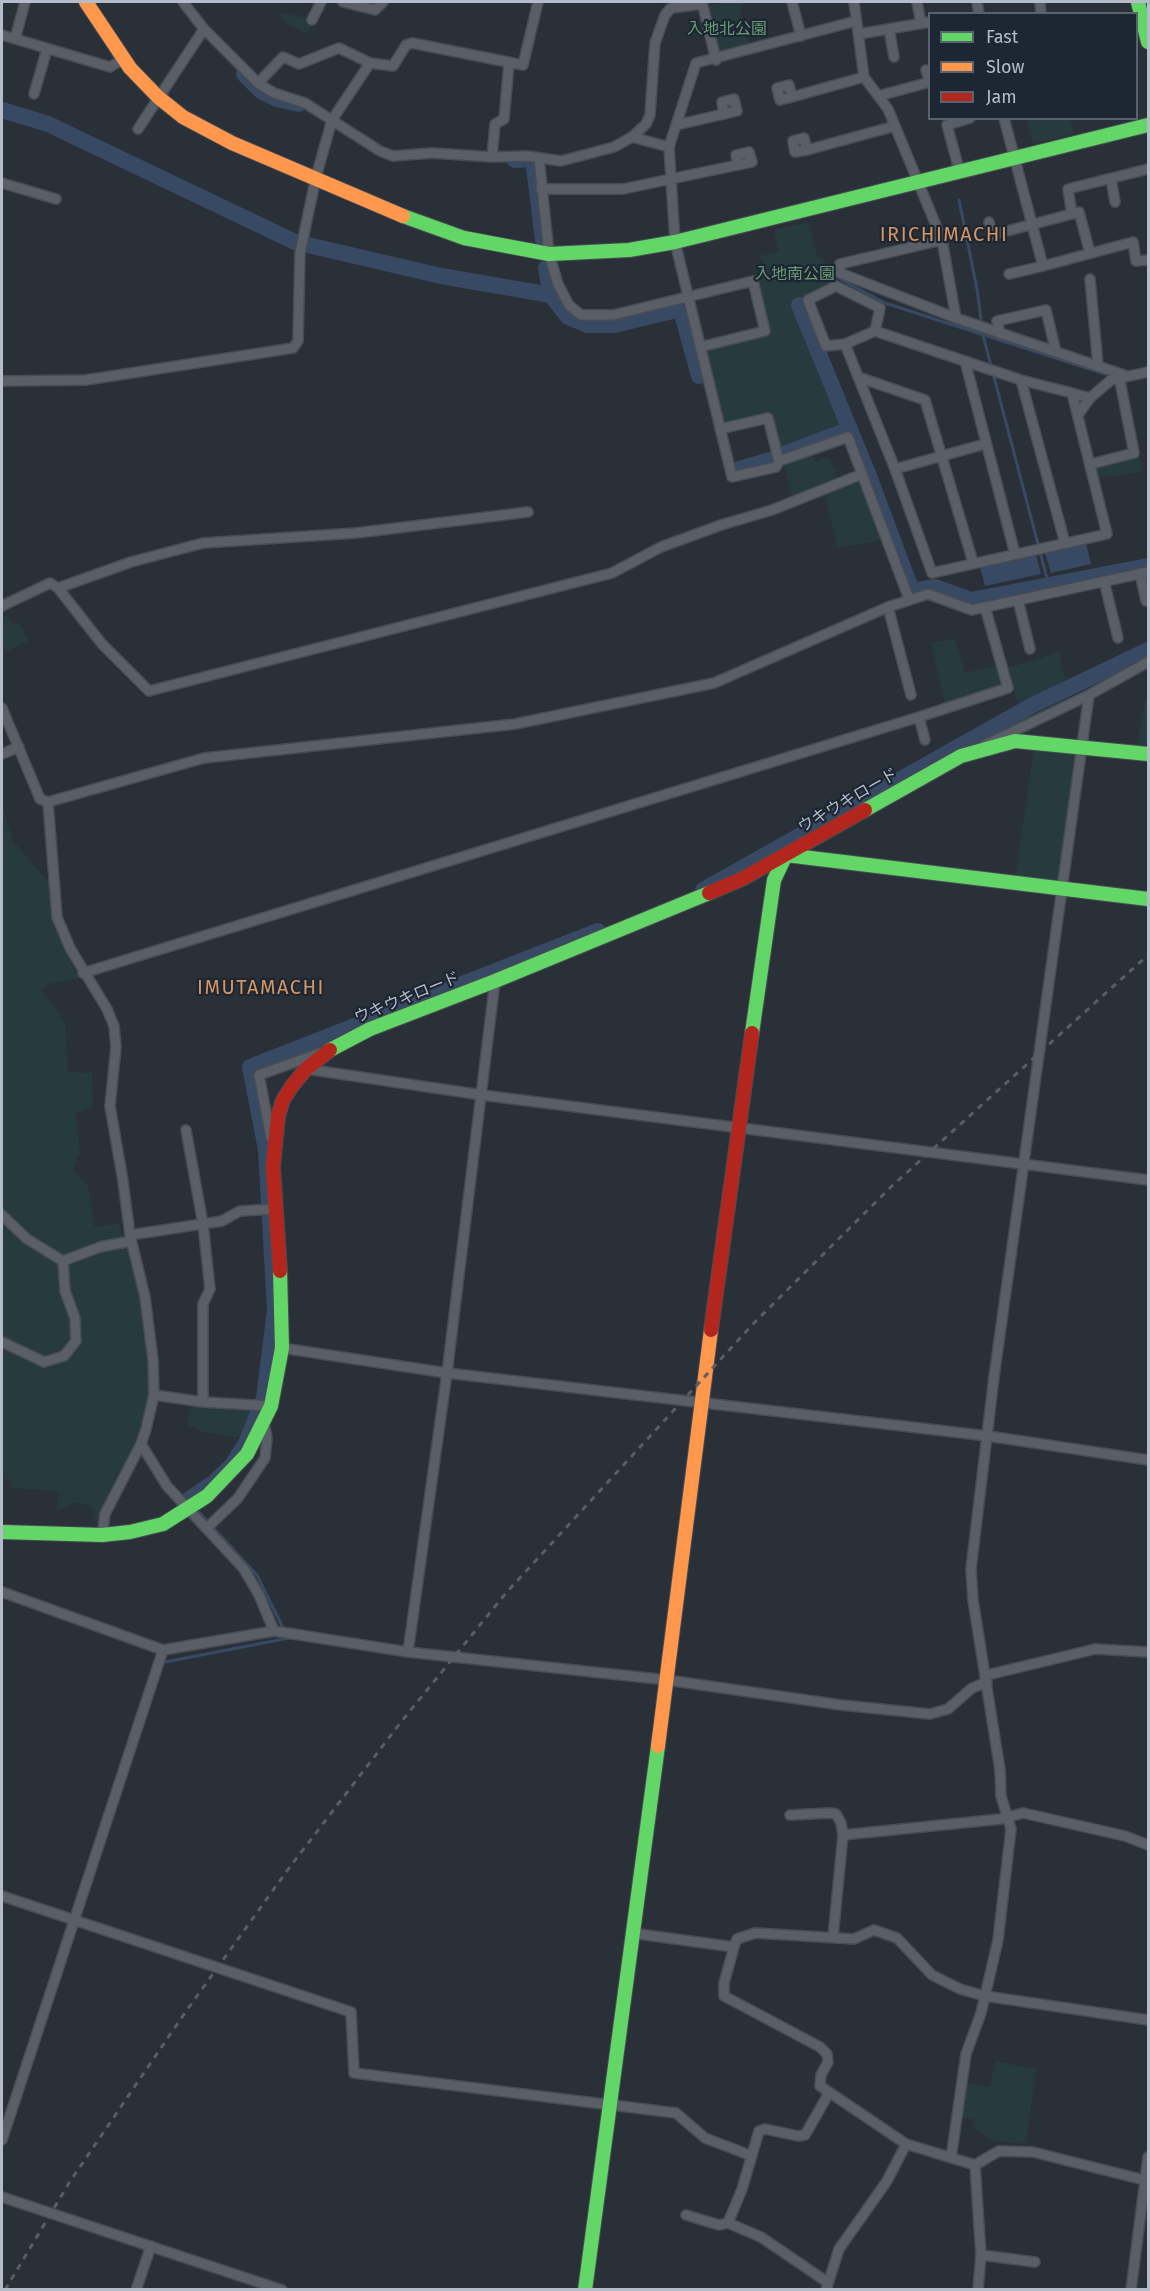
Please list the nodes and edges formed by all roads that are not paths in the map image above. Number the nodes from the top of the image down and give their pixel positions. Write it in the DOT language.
graph roads {
  1 [pos="25,2"];
  2 [pos="86,2"];
  3 [pos="183,2"];
  4 [pos="321,2"];
  5 [pos="343,2"];
  6 [pos="383,2"];
  7 [pos="538,2"];
  8 [pos="792,2"];
  9 [pos="854,2"];
  10 [pos="917,2"];
  11 [pos="1138,2"];
  12 [pos="702,3"];
  13 [pos="1143,18"];
  14 [pos="312,20"];
  15 [pos="856,21"];
  16 [pos="925,22"];
  17 [pos="204,29"];
  18 [pos="889,29"];
  19 [pos="859,34"];
  20 [pos="2,35"];
  21 [pos="801,36"];
  22 [pos="15,39"];
  23 [pos="1149,42"];
  24 [pos="47,49"];
  25 [pos="894,57"];
  26 [pos="123,59"];
  27 [pos="716,60"];
  28 [pos="370,63"];
  29 [pos="508,64"];
  30 [pos="927,70"];
  31 [pos="928,74"];
  32 [pos="864,77"];
  33 [pos="258,83"];
  34 [pos="928,83"];
  35 [pos="34,94"];
  36 [pos="878,96"];
  37 [pos="158,97"];
  38 [pos="792,97"];
  39 [pos="724,114"];
  40 [pos="332,120"];
  41 [pos="963,120"];
  42 [pos="1004,120"];
  43 [pos="675,125"];
  44 [pos="1149,125"];
  45 [pos="895,126"];
  46 [pos="138,129"];
  47 [pos="632,137"];
  48 [pos="669,147"];
  49 [pos="807,150"];
  50 [pos="492,157"];
  51 [pos="539,158"];
  52 [pos="1014,159"];
  53 [pos="738,165"];
  54 [pos="1149,169"];
  55 [pos="960,173"];
  56 [pos="315,177"];
  57 [pos="1111,179"];
  58 [pos="670,180"];
  59 [pos="2,183"];
  60 [pos="916,184"];
  61 [pos="541,189"];
  62 [pos="56,199"];
  63 [pos="1115,201"];
  64 [pos="1072,214"];
  65 [pos="989,222"];
  66 [pos="1032,225"];
  67 [pos="942,240"];
  68 [pos="675,242"];
  69 [pos="1090,253"];
  70 [pos="549,254"];
  71 [pos="1149,260"];
  72 [pos="1043,266"];
  73 [pos="1008,274"];
  74 [pos="1090,279"];
  75 [pos="688,298"];
  76 [pos="956,318"];
  77 [pos="875,331"];
  78 [pos="1000,334"];
  79 [pos="845,344"];
  80 [pos="700,347"];
  81 [pos="1056,352"];
  82 [pos="965,361"];
  83 [pos="1098,365"];
  84 [pos="1149,372"];
  85 [pos="1122,376"];
  86 [pos="858,377"];
  87 [pos="1021,380"];
  88 [pos="2,381"];
  89 [pos="1071,393"];
  90 [pos="1090,399"];
  91 [pos="1078,416"];
  92 [pos="720,429"];
  93 [pos="985,444"];
  94 [pos="941,457"];
  95 [pos="779,460"];
  96 [pos="1091,464"];
  97 [pos="896,469"];
  98 [pos="862,474"];
  99 [pos="528,512"];
  100 [pos="1065,543"];
  101 [pos="1015,554"];
  102 [pos="973,562"];
  103 [pos="1144,573"];
  104 [pos="1104,581"];
  105 [pos="58,588"];
  106 [pos="909,598"];
  107 [pos="1018,600"];
  108 [pos="1146,601"];
  109 [pos="2,606"];
  110 [pos="888,607"];
  111 [pos="985,607"];
  112 [pos="1118,638"];
  113 [pos="1030,649"];
  114 [pos="1149,662"];
  115 [pos="1089,694"];
  116 [pos="912,695"];
  117 [pos="2,708"];
  118 [pos="919,717"];
  119 [pos="925,740"];
  120 [pos="1083,746"];
  121 [pos="19,747"];
  122 [pos="2,753"];
  123 [pos="1149,754"];
  124 [pos="961,756"];
  125 [pos="48,802"];
  126 [pos="786,855"];
  127 [pos="1061,888"];
  128 [pos="1149,899"];
  129 [pos="83,973"];
  130 [pos="495,981"];
  131 [pos="333,1048"];
  132 [pos="306,1069"];
  133 [pos="482,1095"];
  134 [pos="739,1127"];
  135 [pos="186,1130"];
  136 [pos="273,1147"];
  137 [pos="1025,1164"];
  138 [pos="1149,1180"];
  139 [pos="276,1209"];
  140 [pos="2,1215"];
  141 [pos="203,1224"];
  142 [pos="131,1238"];
  143 [pos="63,1261"];
  144 [pos="2,1342"];
  145 [pos="282,1348"];
  146 [pos="447,1373"];
  147 [pos="154,1395"];
  148 [pos="203,1402"];
  149 [pos="701,1404"];
  150 [pos="271,1406"];
  151 [pos="264,1423"];
  152 [pos="988,1436"];
  153 [pos="141,1444"];
  154 [pos="1149,1460"];
  155 [pos="188,1510"];
  156 [pos="208,1527"];
  157 [pos="2,1532"];
  158 [pos="102,1535"];
  159 [pos="2,1592"];
  160 [pos="274,1631"];
  161 [pos="163,1650"];
  162 [pos="408,1652"];
  163 [pos="1149,1652"];
  164 [pos="987,1678"];
  165 [pos="667,1680"];
  166 [pos="790,1815"];
  167 [pos="1007,1816"];
  168 [pos="843,1835"];
  169 [pos="1149,1845"];
  170 [pos="2,1896"];
  171 [pos="75,1920"];
  172 [pos="631,1932"];
  173 [pos="833,1937"];
  174 [pos="734,1947"];
  175 [pos="985,1996"];
  176 [pos="1149,2020"];
  177 [pos="829,2093"];
  178 [pos="609,2105"];
  179 [pos="2,2140"];
  180 [pos="906,2144"];
  181 [pos="752,2157"];
  182 [pos="1149,2157"];
  183 [pos="951,2158"];
  184 [pos="975,2165"];
  185 [pos="1147,2181"];
  186 [pos="2,2197"];
  187 [pos="686,2215"];
  188 [pos="728,2223"];
  189 [pos="151,2246"];
  190 [pos="981,2255"];
  191 [pos="1035,2262"];
  192 [pos="826,2286"];
  193 [pos="136,2289"];
  194 [pos="282,2289"];
  195 [pos="585,2289"];
  196 [pos="978,2289"];
  197 [pos="1131,2289"];
  1 -- 22 [label="street"];
  2 -- 26 [label="street"];
  3 -- 17 [label="street"];
  4 -- 14 [label="street"];
  5 -- 6 [label="street"];
  7 -- 29 [label="street"];
  8 -- 21 [label="street"];
  9 -- 15 [label="street"];
  10 -- 16 [label="street"];
  11 -- 13 [label="street"];
  12 -- 27 [label="street"];
  12 -- 47 [label="street"];
  13 -- 23 [label="street"];
  15 -- 19 [label="street"];
  15 -- 21 [label="street"];
  16 -- 18 [label="street"];
  17 -- 33 [label="street"];
  17 -- 37 [label="street"];
  18 -- 19 [label="street"];
  18 -- 25 [label="street"];
  19 -- 32 [label="street"];
  20 -- 22 [label="street"];
  21 -- 27 [label="street"];
  22 -- 24 [label="street"];
  24 -- 26 [label="street"];
  24 -- 35 [label="street"];
  26 -- 37 [label="street"];
  27 -- 43 [label="street"];
  28 -- 29 [label="street"];
  28 -- 33 [label="street"];
  28 -- 40 [label="street"];
  29 -- 50 [label="street"];
  30 -- 31 [label="street"];
  32 -- 36 [label="street"];
  32 -- 38 [label="street"];
  33 -- 40 [label="street"];
  34 -- 36 [label="street"];
  36 -- 45 [label="street"];
  37 -- 46 [label="street"];
  37 -- 56 [label="street"];
  39 -- 43 [label="street"];
  40 -- 50 [label="street"];
  40 -- 56 [label="street"];
  41 -- 55 [label="street"];
  42 -- 52 [label="street"];
  43 -- 48 [label="street"];
  44 -- 52 [label="street"];
  45 -- 49 [label="street"];
  45 -- 60 [label="street"];
  47 -- 48 [label="street"];
  47 -- 51 [label="street"];
  48 -- 58 [label="street"];
  50 -- 51 [label="street"];
  51 -- 61 [label="street"];
  52 -- 55 [label="street"];
  52 -- 66 [label="street"];
  53 -- 58 [label="street"];
  54 -- 57 [label="street"];
  55 -- 60 [label="street"];
  56 -- 70 [label="street"];
  56 -- 88 [label="street"];
  57 -- 63 [label="street"];
  57 -- 64 [label="street"];
  58 -- 61 [label="street"];
  58 -- 68 [label="street"];
  59 -- 62 [label="street"];
  60 -- 67 [label="street"];
  60 -- 68 [label="street"];
  61 -- 70 [label="street"];
  64 -- 66 [label="street"];
  64 -- 69 [label="street"];
  65 -- 66 [label="street"];
  66 -- 72 [label="street"];
  67 -- 76 [label="street"];
  67 -- 76 [label="street"];
  68 -- 70 [label="street"];
  68 -- 75 [label="street"];
  69 -- 71 [label="street"];
  69 -- 72 [label="street"];
  70 -- 75 [label="street"];
  72 -- 73 [label="street"];
  74 -- 83 [label="street"];
  75 -- 80 [label="street"];
  75 -- 80 [label="street"];
  76 -- 78 [label="street"];
  77 -- 79 [label="street"];
  77 -- 79 [label="street"];
  77 -- 82 [label="street"];
  78 -- 81 [label="street"];
  78 -- 81 [label="street"];
  79 -- 86 [label="street"];
  80 -- 92 [label="street"];
  81 -- 83 [label="street"];
  82 -- 87 [label="street"];
  82 -- 93 [label="street"];
  83 -- 85 [label="street"];
  84 -- 85 [label="street"];
  85 -- 90 [label="street"];
  85 -- 96 [label="street"];
  86 -- 94 [label="street"];
  86 -- 97 [label="street"];
  87 -- 89 [label="street"];
  87 -- 100 [label="street"];
  89 -- 90 [label="street"];
  89 -- 91 [label="street"];
  90 -- 91 [label="street"];
  91 -- 96 [label="street"];
  92 -- 95 [label="street"];
  92 -- 95 [label="street"];
  93 -- 94 [label="street"];
  93 -- 101 [label="street"];
  94 -- 97 [label="street"];
  94 -- 102 [label="street"];
  95 -- 98 [label="street"];
  96 -- 100 [label="street"];
  97 -- 102 [label="street"];
  98 -- 105 [label="street"];
  98 -- 106 [label="street"];
  99 -- 105 [label="street"];
  100 -- 101 [label="street"];
  101 -- 102 [label="street"];
  103 -- 104 [label="street"];
  103 -- 108 [label="street"];
  104 -- 107 [label="street"];
  104 -- 112 [label="street"];
  105 -- 109 [label="street"];
  106 -- 110 [label="street"];
  106 -- 111 [label="street"];
  107 -- 111 [label="street"];
  107 -- 113 [label="street"];
  110 -- 116 [label="street"];
  110 -- 125 [label="street"];
  111 -- 118 [label="street"];
  114 -- 115 [label="street"];
  115 -- 120 [label="street"];
  115 -- 124 [label="street"];
  117 -- 121 [label="street"];
  118 -- 119 [label="street"];
  118 -- 129 [label="street"];
  120 -- 123 [label="street, ウキウキロード"];
  120 -- 124 [label="street, ウキウキロード"];
  120 -- 127 [label="street"];
  121 -- 122 [label="street"];
  121 -- 125 [label="street"];
  124 -- 126 [label="street, ウキウキロード"];
  125 -- 129 [label="street"];
  126 -- 127 [label="street"];
  126 -- 130 [label="street, ウキウキロード"];
  126 -- 134 [label="street"];
  127 -- 128 [label="street"];
  127 -- 137 [label="street"];
  129 -- 142 [label="street"];
  130 -- 131 [label="street, ウキウキロード"];
  130 -- 133 [label="street"];
  131 -- 132 [label="street, ウキウキロード"];
  131 -- 136 [label="street"];
  132 -- 133 [label="street"];
  132 -- 136 [label="street, ウキウキロード"];
  133 -- 134 [label="street"];
  133 -- 146 [label="street"];
  134 -- 137 [label="street"];
  134 -- 149 [label="street"];
  135 -- 141 [label="street"];
  136 -- 139 [label="street, ウキウキロード"];
  137 -- 138 [label="street"];
  137 -- 152 [label="street"];
  139 -- 141 [label="street"];
  139 -- 145 [label="street, ウキウキロード"];
  140 -- 143 [label="street"];
  141 -- 142 [label="street"];
  141 -- 148 [label="street"];
  142 -- 143 [label="street"];
  142 -- 147 [label="street"];
  143 -- 144 [label="street"];
  145 -- 146 [label="street"];
  145 -- 150 [label="street, ウキウキロード"];
  146 -- 149 [label="street"];
  146 -- 162 [label="street"];
  147 -- 148 [label="street"];
  147 -- 153 [label="street"];
  148 -- 150 [label="street"];
  149 -- 152 [label="street"];
  149 -- 165 [label="street"];
  150 -- 151 [label="street, ウキウキロード"];
  151 -- 155 [label="street, ウキウキロード"];
  151 -- 156 [label="street"];
  152 -- 154 [label="street"];
  152 -- 164 [label="street"];
  153 -- 155 [label="street"];
  153 -- 158 [label="street"];
  155 -- 156 [label="street"];
  155 -- 158 [label="street, ウキウキロード"];
  156 -- 160 [label="street"];
  157 -- 158 [label="street, ウキウキロード"];
  159 -- 161 [label="street"];
  160 -- 161 [label="street"];
  160 -- 162 [label="street"];
  161 -- 171 [label="street"];
  162 -- 165 [label="street"];
  163 -- 164 [label="street"];
  164 -- 165 [label="street"];
  164 -- 167 [label="street"];
  165 -- 172 [label="street"];
  166 -- 168 [label="street"];
  167 -- 168 [label="street"];
  167 -- 169 [label="street"];
  167 -- 175 [label="street"];
  168 -- 173 [label="street"];
  170 -- 171 [label="street"];
  171 -- 178 [label="street"];
  171 -- 179 [label="street"];
  172 -- 174 [label="street"];
  172 -- 178 [label="street"];
  173 -- 174 [label="street"];
  173 -- 175 [label="street"];
  174 -- 177 [label="street"];
  175 -- 176 [label="street"];
  175 -- 183 [label="street"];
  177 -- 180 [label="street"];
  177 -- 181 [label="street"];
  178 -- 181 [label="street"];
  178 -- 195 [label="street"];
  180 -- 183 [label="street"];
  180 -- 192 [label="street"];
  181 -- 188 [label="street"];
  182 -- 185 [label="street"];
  183 -- 184 [label="street"];
  184 -- 185 [label="street"];
  184 -- 190 [label="street"];
  185 -- 197 [label="street"];
  186 -- 189 [label="street"];
  187 -- 188 [label="street"];
  188 -- 192 [label="street"];
  189 -- 193 [label="street"];
  189 -- 194 [label="street"];
  190 -- 191 [label="street"];
  190 -- 196 [label="street"];
}
